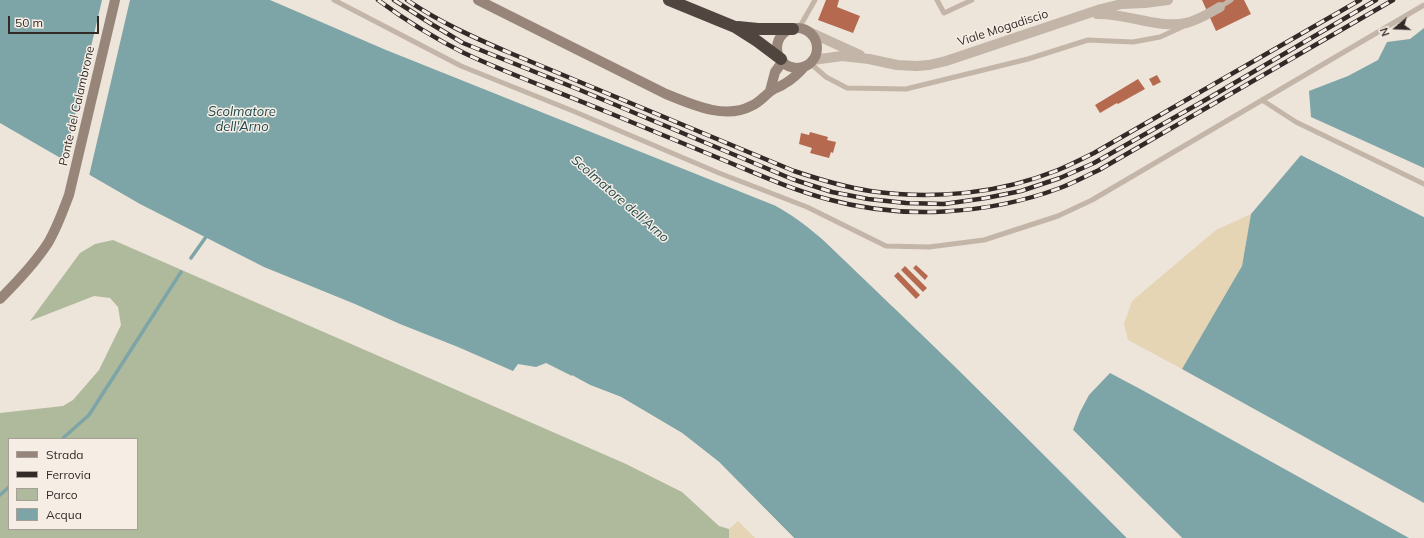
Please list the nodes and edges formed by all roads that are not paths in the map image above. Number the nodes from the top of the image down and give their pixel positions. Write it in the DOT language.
graph roads {
  1 [pos="115,0"];
  2 [pos="334,0"];
  3 [pos="478,0"];
  4 [pos="669,0"];
  5 [pos="815,0"];
  6 [pos="937,0"];
  7 [pos="972,0"];
  8 [pos="1168,0"];
  9 [pos="1231,0"];
  10 [pos="1424,4"];
  11 [pos="1220,8"];
  12 [pos="1089,14"];
  13 [pos="1201,18"];
  14 [pos="735,27"];
  15 [pos="799,29"];
  16 [pos="869,59"];
  17 [pos="782,60"];
  18 [pos="809,63"];
  19 [pos="770,91"];
  20 [pos="1262,100"];
  21 [pos="1424,184"];
  22 [pos="0,299"];
  1 -- 22 [label="street, Ponte del Calambrone"];
  2 -- 20 [label="lane"];
  3 -- 19 [label="street"];
  4 -- 14 [label="highway"];
  5 -- 15 [label="lane"];
  6 -- 7 [label="lane"];
  8 -- 12 [label="street, Viale Mogadiscio"];
  9 -- 11 [label="lane"];
  10 -- 20 [label="lane"];
  11 -- 13 [label="street"];
  12 -- 13 [label="street"];
  12 -- 16 [label="street, Viale Mogadiscio"];
  13 -- 18 [label="lane"];
  14 -- 15 [label="highway"];
  14 -- 17 [label="highway"];
  15 -- 16 [label="street, Viale Mogadiscio"];
  15 -- 17 [label="street"];
  15 -- 18 [label="street"];
  16 -- 18 [label="street, Viale Mogadiscio"];
  17 -- 18 [label="street, Viale Mogadiscio"];
  17 -- 19 [label="street"];
  18 -- 19 [label="street"];
  20 -- 21 [label="lane"];
}
